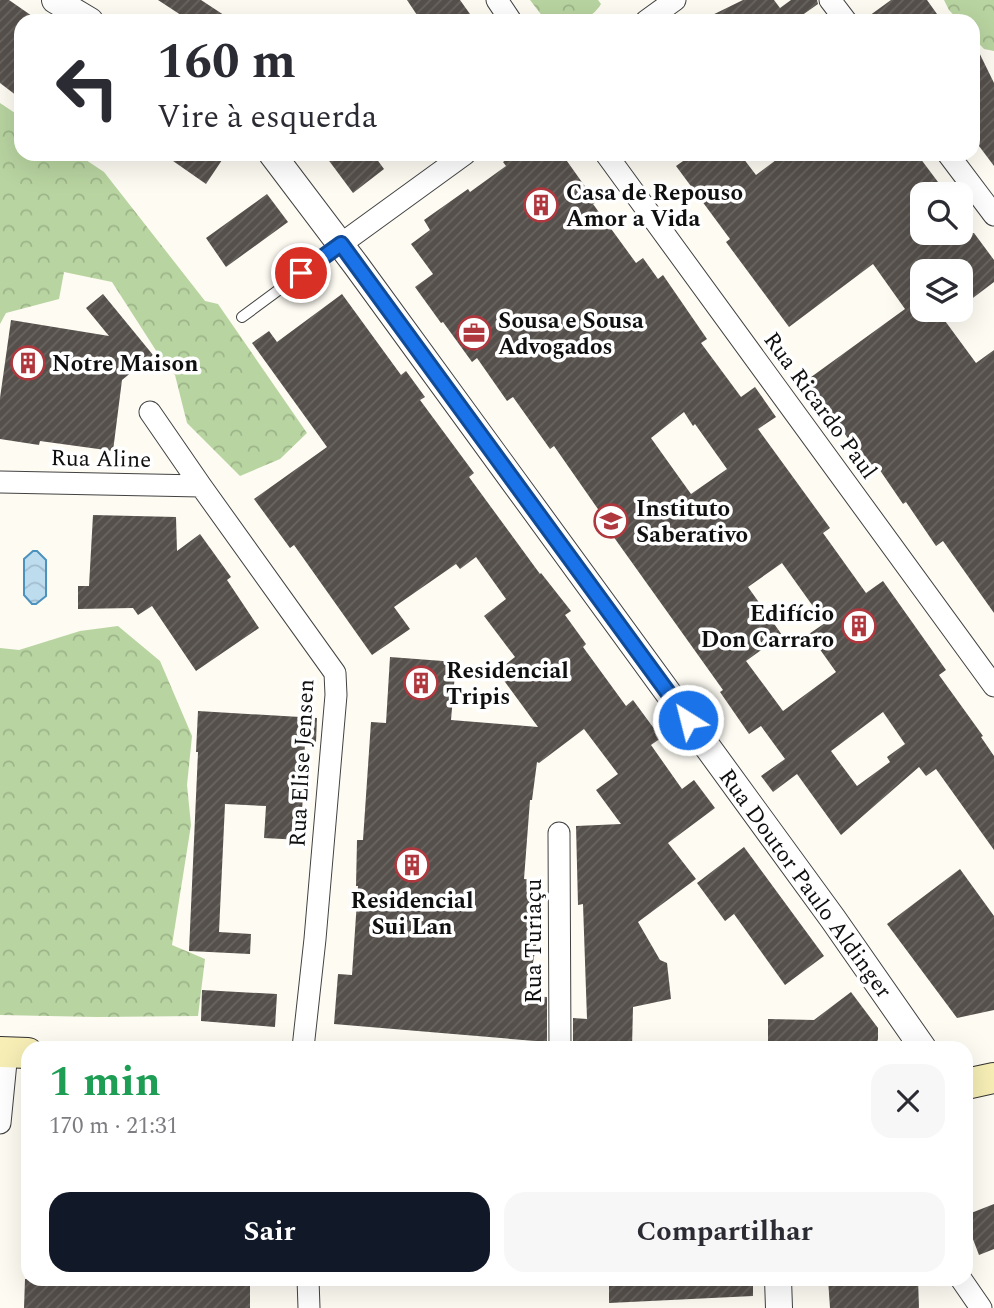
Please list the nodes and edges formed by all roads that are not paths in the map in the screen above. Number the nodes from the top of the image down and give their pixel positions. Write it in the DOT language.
graph roads {
  1 [pos="55,0"];
  2 [pos="675,0"];
  3 [pos="830,0"];
  4 [pos="78,14"];
  5 [pos="656,14"];
  6 [pos="841,14"];
  7 [pos="277,161"];
  8 [pos="455,161"];
  9 [pos="611,161"];
  10 [pos="952,161"];
  11 [pos="994,215"];
  12 [pos="341,244"];
  13 [pos="242,317"];
  14 [pos="150,412"];
  15 [pos="0,482"];
  16 [pos="201,486"];
  17 [pos="994,686"];
  18 [pos="559,833"];
  19 [pos="304,1041"];
  20 [pos="560,1041"];
  21 [pos="918,1041"];
  22 [pos="12,1053"];
  23 [pos="994,1078"];
  24 [pos="973,1082"];
  25 [pos="0,1124"];
  26 [pos="307,1286"];
  27 [pos="778,1286"];
  28 [pos="966,1286"];
  29 [pos="309,1308"];
  30 [pos="779,1308"];
  31 [pos="981,1308"];
  1 -- 4 [label="street"];
  2 -- 5 [label="street"];
  3 -- 6 [label="street"];
  7 -- 12 [label="street, Rua Doutor Paulo Aldinger"];
  8 -- 12 [label="street"];
  9 -- 17 [label="street, Rua Ricardo Paul"];
  10 -- 11 [label="street"];
  12 -- 13 [label="lane"];
  12 -- 21 [label="street, Rua Doutor Paulo Aldinger"];
  14 -- 16 [label="street, Rua Elise Jensen"];
  15 -- 16 [label="street, Rua Aline"];
  16 -- 19 [label="street, Rua Elise Jensen"];
  18 -- 20 [label="street, Rua Turiaçu"];
  22 -- 25 [label="street"];
  23 -- 24 [label="main road"];
  26 -- 29 [label="street"];
  27 -- 30 [label="street"];
  28 -- 31 [label="street"];
}
